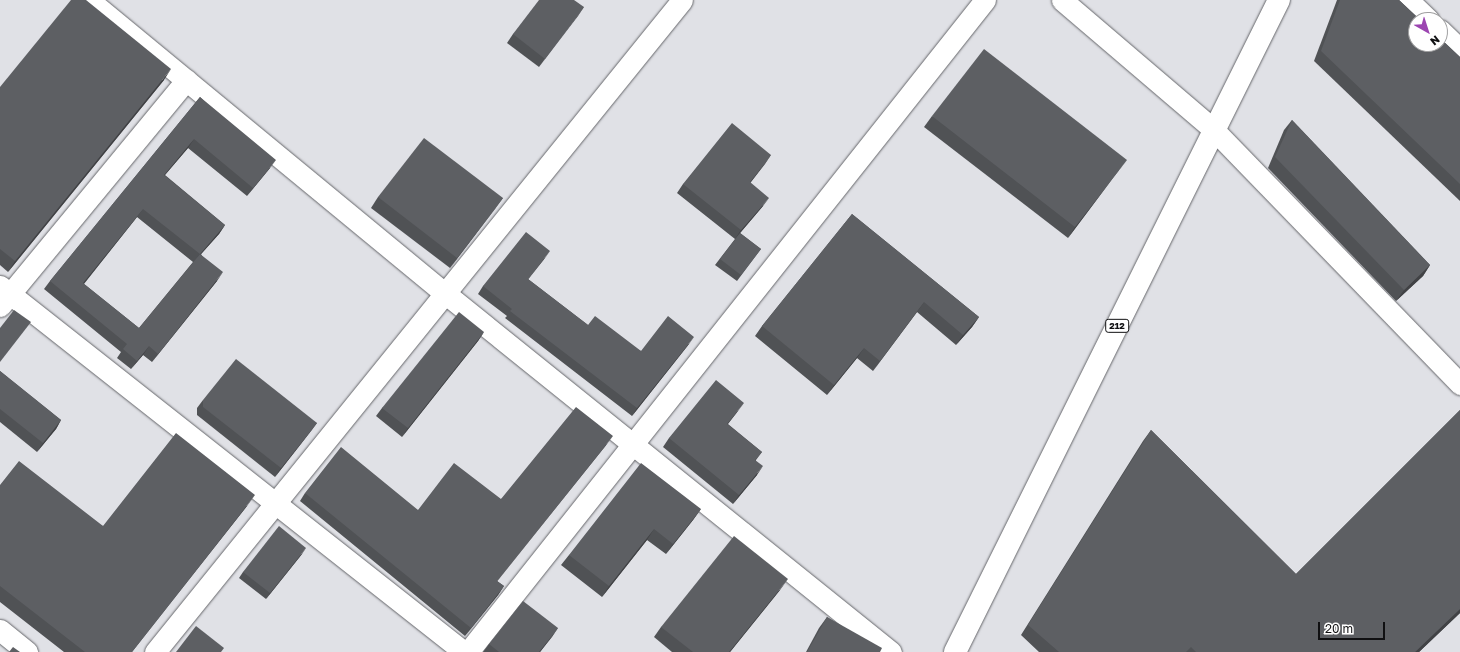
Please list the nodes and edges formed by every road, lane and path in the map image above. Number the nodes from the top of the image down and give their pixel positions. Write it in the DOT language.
graph roads {
  1 [pos="89,0"];
  2 [pos="682,0"];
  3 [pos="985,0"];
  4 [pos="1062,0"];
  5 [pos="1279,0"];
  6 [pos="1408,0"];
  7 [pos="1421,12"];
  8 [pos="1448,38"];
  9 [pos="1460,49"];
  10 [pos="186,80"];
  11 [pos="1214,130"];
  12 [pos="446,294"];
  13 [pos="3,295"];
  14 [pos="1460,384"];
  15 [pos="633,444"];
  16 [pos="276,503"];
  17 [pos="0,630"];
  18 [pos="27,652"];
  19 [pos="155,652"];
  20 [pos="464,652"];
  21 [pos="468,652"];
  22 [pos="891,652"];
  23 [pos="955,652"];
  1 -- 10 [label="street"];
  2 -- 12 [label="street"];
  3 -- 15 [label="street"];
  4 -- 11 [label="street"];
  5 -- 11 [label="main road, 212"];
  6 -- 7 [label="street"];
  8 -- 9 [label="street"];
  10 -- 12 [label="street"];
  10 -- 13 [label="street"];
  11 -- 14 [label="street"];
  11 -- 23 [label="main road, 212"];
  12 -- 15 [label="street"];
  12 -- 16 [label="street"];
  13 -- 16 [label="street"];
  15 -- 21 [label="street"];
  15 -- 22 [label="street"];
  16 -- 19 [label="street"];
  16 -- 20 [label="street"];
  17 -- 18 [label="street"];
}
